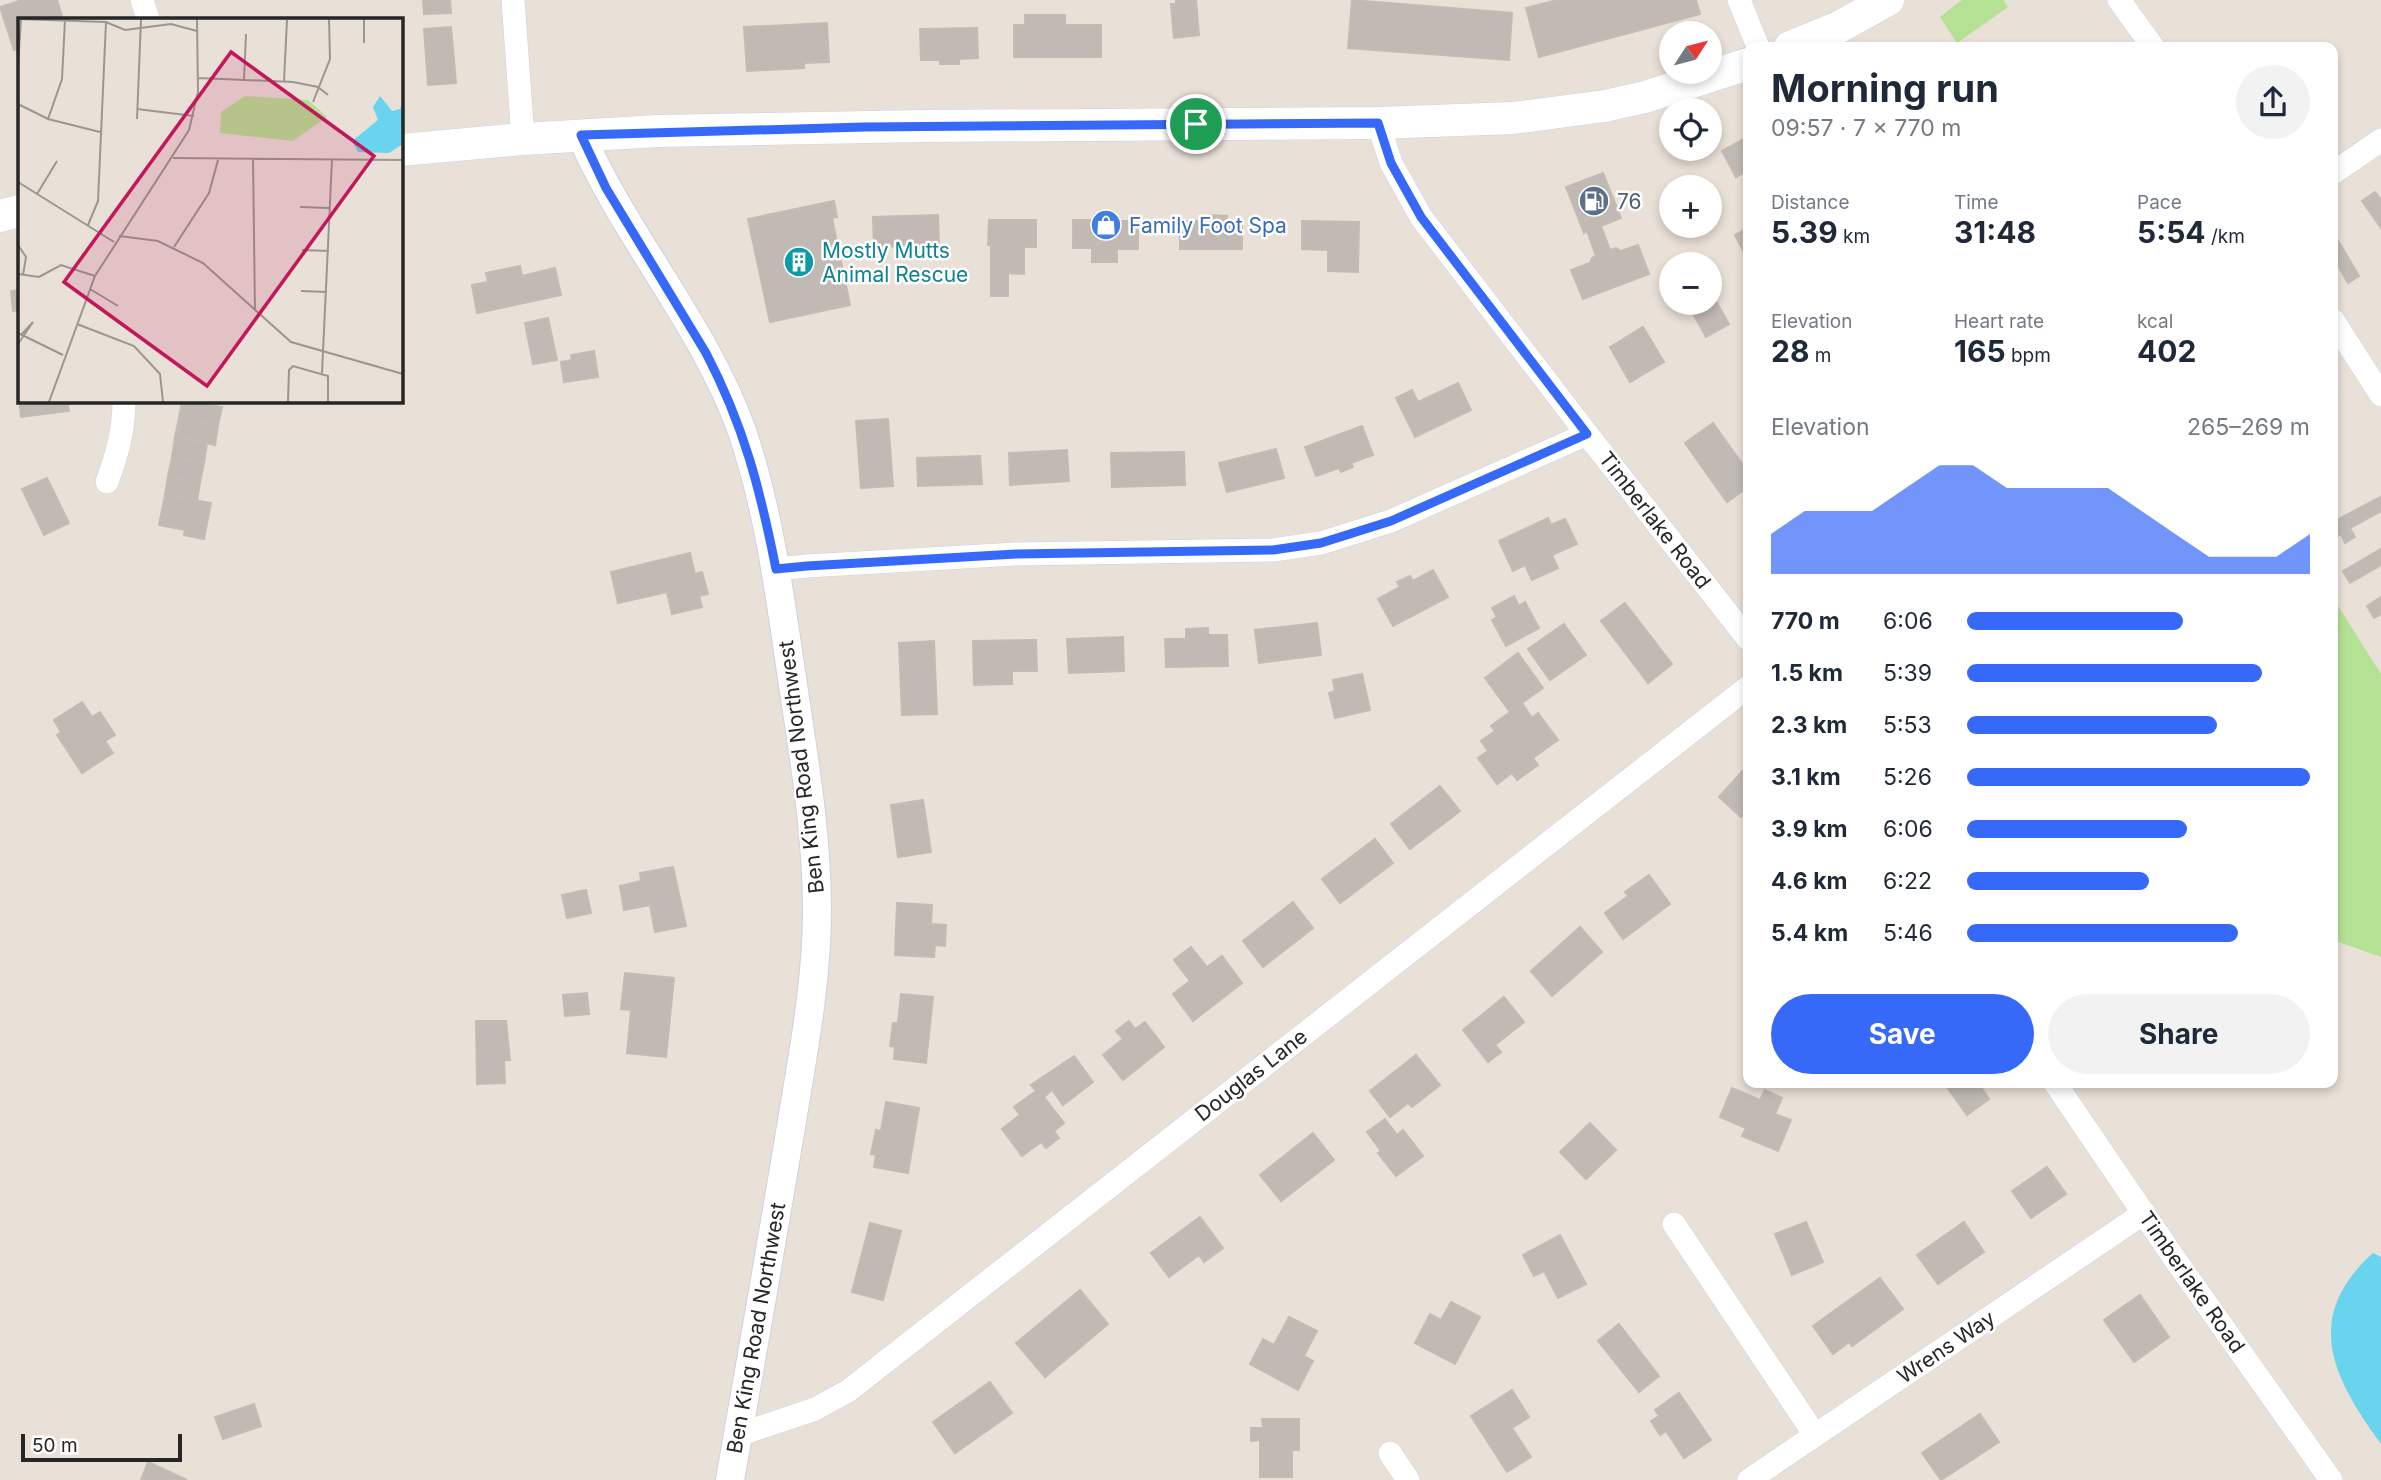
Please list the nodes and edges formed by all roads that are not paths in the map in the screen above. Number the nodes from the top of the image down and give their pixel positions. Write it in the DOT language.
graph roads {
  1 [pos="142,0"];
  2 [pos="513,0"];
  3 [pos="1740,0"];
  4 [pos="1888,0"];
  5 [pos="2119,0"];
  6 [pos="148,18"];
  7 [pos="1756,42"];
  8 [pos="1802,42"];
  9 [pos="2149,42"];
  10 [pos="1743,66"];
  11 [pos="1378,123"];
  12 [pos="581,135"];
  13 [pos="523,139"];
  14 [pos="2381,140"];
  15 [pos="402,150"];
  16 [pos="2338,170"];
  17 [pos="18,211"];
  18 [pos="0,216"];
  19 [pos="2338,328"];
  20 [pos="2381,395"];
  21 [pos="124,402"];
  22 [pos="1587,434"];
  23 [pos="107,482"];
  24 [pos="776,569"];
  25 [pos="1743,633"];
  26 [pos="1743,691"];
  27 [pos="2058,1088"];
  28 [pos="2144,1213"];
  29 [pos="1674,1224"];
  30 [pos="738,1435"];
  31 [pos="1815,1435"];
  32 [pos="1390,1453"];
  33 [pos="730,1480"];
  34 [pos="1408,1480"];
  35 [pos="1749,1480"];
  36 [pos="2331,1480"];
  1 -- 6 [label="street"];
  2 -- 13 [label="street"];
  3 -- 7 [label="street"];
  4 -- 8 [label="main road"];
  5 -- 9 [label="street"];
  10 -- 11 [label="main road"];
  11 -- 12 [label="main road"];
  11 -- 22 [label="street, Timberlake Road"];
  12 -- 13 [label="main road"];
  12 -- 24 [label="street, Ben King Road Northwest"];
  13 -- 15 [label="main road"];
  14 -- 16 [label="street"];
  17 -- 18 [label="main road"];
  19 -- 20 [label="street"];
  21 -- 23 [label="street"];
  22 -- 24 [label="street"];
  22 -- 25 [label="street, Timberlake Road"];
  24 -- 30 [label="street, Ben King Road Northwest"];
  26 -- 30 [label="street, Douglas Lane"];
  27 -- 28 [label="street, Timberlake Road"];
  28 -- 31 [label="street, Wrens Way"];
  28 -- 36 [label="street, Timberlake Road"];
  29 -- 31 [label="street"];
  30 -- 33 [label="street, Ben King Road Northwest"];
  31 -- 35 [label="street, Wrens Way"];
  32 -- 34 [label="street"];
}
